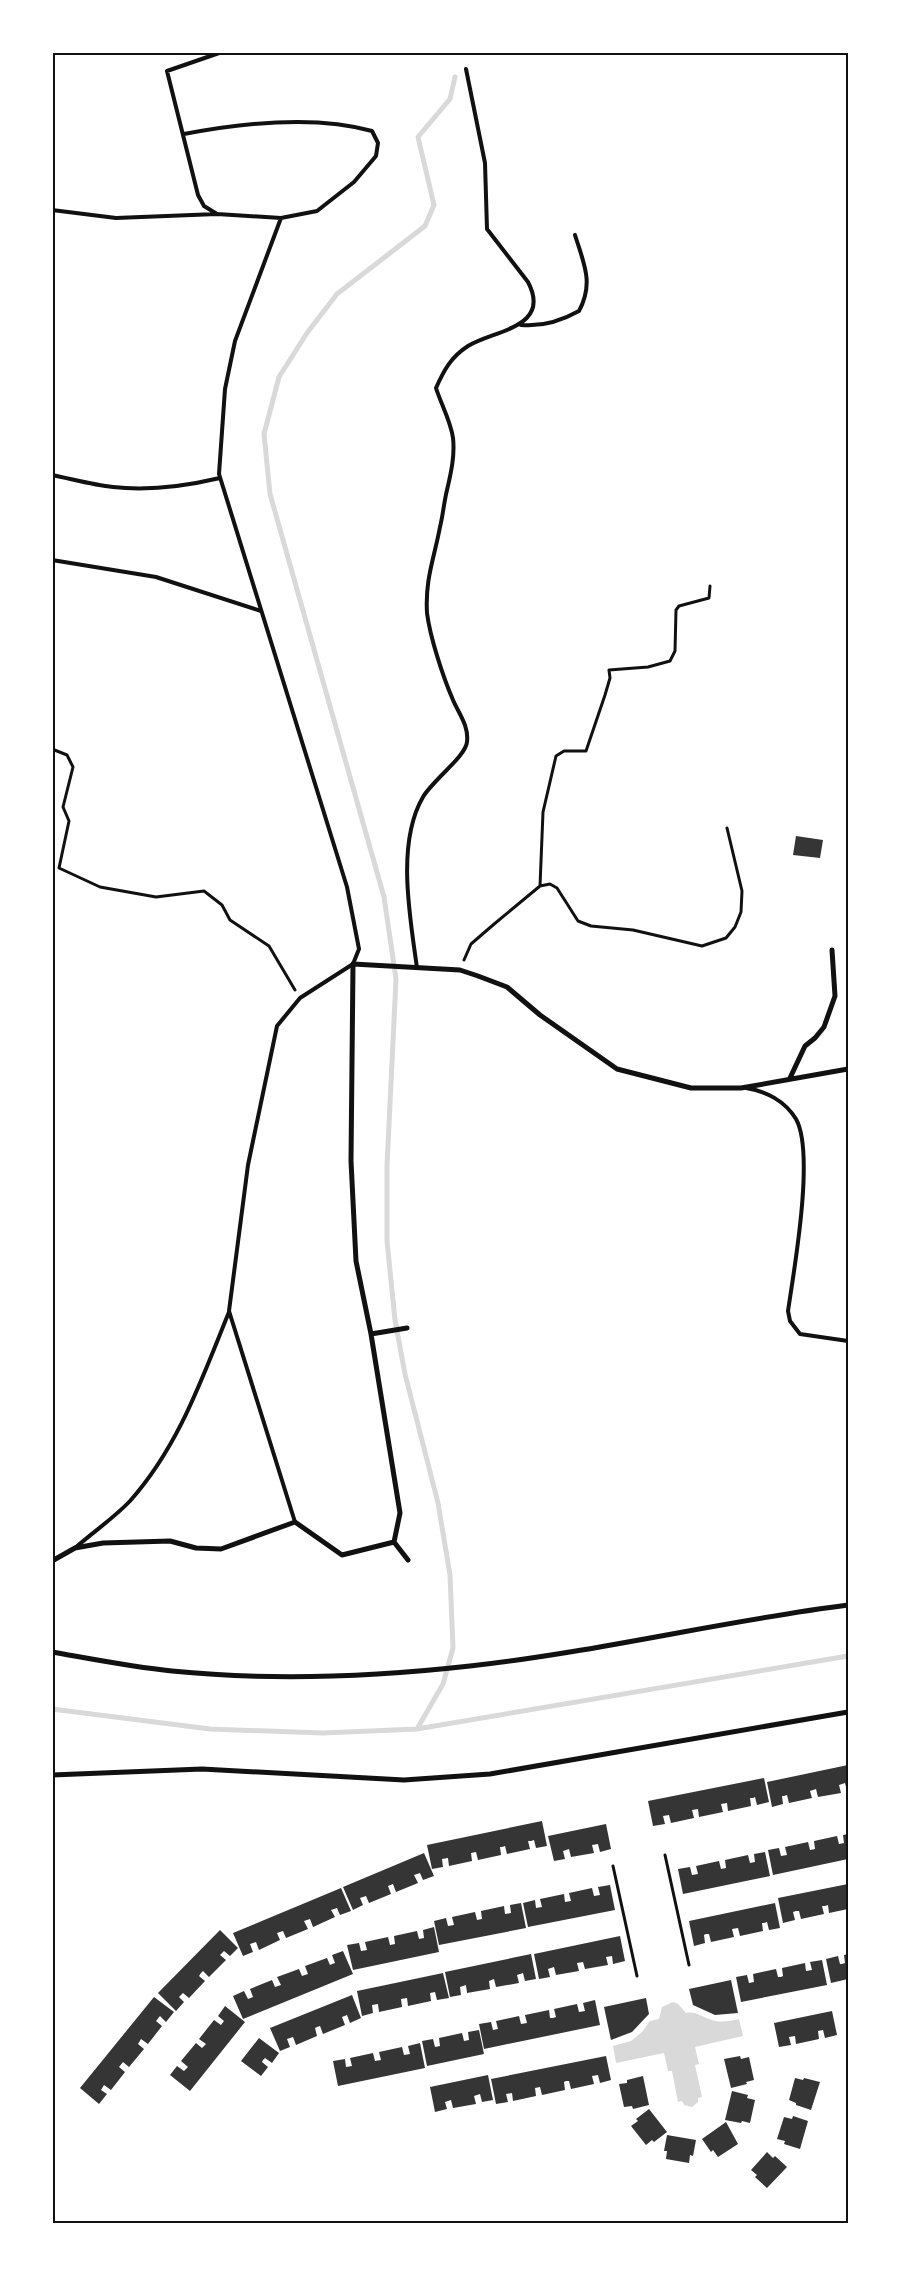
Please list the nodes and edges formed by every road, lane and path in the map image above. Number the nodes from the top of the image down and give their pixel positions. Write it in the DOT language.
graph roads {
  1 [pos="222,52"];
  2 [pos="466,69"];
  3 [pos="184,134"];
  4 [pos="52,210"];
  5 [pos="217,214"];
  6 [pos="282,218"];
  7 [pos="575,236"];
  8 [pos="521,325"];
  9 [pos="52,475"];
  10 [pos="220,478"];
  11 [pos="52,560"];
  12 [pos="710,586"];
  13 [pos="261,610"];
  14 [pos="52,749"];
  15 [pos="727,828"];
  16 [pos="540,886"];
  17 [pos="832,950"];
  18 [pos="353,964"];
  19 [pos="417,968"];
  20 [pos="460,970"];
  21 [pos="300,998"];
  22 [pos="848,1069"];
  23 [pos="790,1078"];
  24 [pos="741,1088"];
  25 [pos="229,1311"];
  26 [pos="406,1328"];
  27 [pos="371,1334"];
  28 [pos="848,1340"];
  29 [pos="296,1522"];
  30 [pos="394,1542"];
  31 [pos="75,1548"];
  32 [pos="408,1560"];
  33 [pos="52,1561"];
  34 [pos="848,1605"];
  35 [pos="52,1652"];
  36 [pos="848,1712"];
  37 [pos="52,1775"];
  38 [pos="665,1855"];
  39 [pos="613,1866"];
  40 [pos="688,1965"];
  41 [pos="637,1976"];
  1 -- 3 [label="lane"];
  2 -- 8 [label="lane"];
  3 -- 5 [label="lane"];
  3 -- 6 [label="lane"];
  4 -- 5 [label="lane"];
  5 -- 6 [label="lane"];
  6 -- 10 [label="lane"];
  7 -- 8 [label="lane"];
  8 -- 19 [label="lane"];
  9 -- 10 [label="lane"];
  10 -- 13 [label="lane"];
  11 -- 13 [label="lane"];
  12 -- 16 [label="path"];
  13 -- 18 [label="lane"];
  14 -- 21 [label="path"];
  15 -- 16 [label="path"];
  16 -- 20 [label="path"];
  17 -- 23 [label="street"];
  18 -- 19 [label="street"];
  18 -- 21 [label="lane"];
  18 -- 27 [label="street"];
  19 -- 20 [label="street"];
  20 -- 24 [label="street"];
  21 -- 25 [label="lane"];
  22 -- 23 [label="street"];
  23 -- 24 [label="street"];
  24 -- 28 [label="lane"];
  25 -- 29 [label="lane"];
  25 -- 31 [label="lane"];
  26 -- 27 [label="street"];
  27 -- 30 [label="street"];
  29 -- 30 [label="street"];
  29 -- 31 [label="street"];
  30 -- 32 [label="street"];
  31 -- 33 [label="street"];
  34 -- 35 [label="street"];
  36 -- 37 [label="street"];
  38 -- 40 [label="path"];
  39 -- 41 [label="path"];
}
